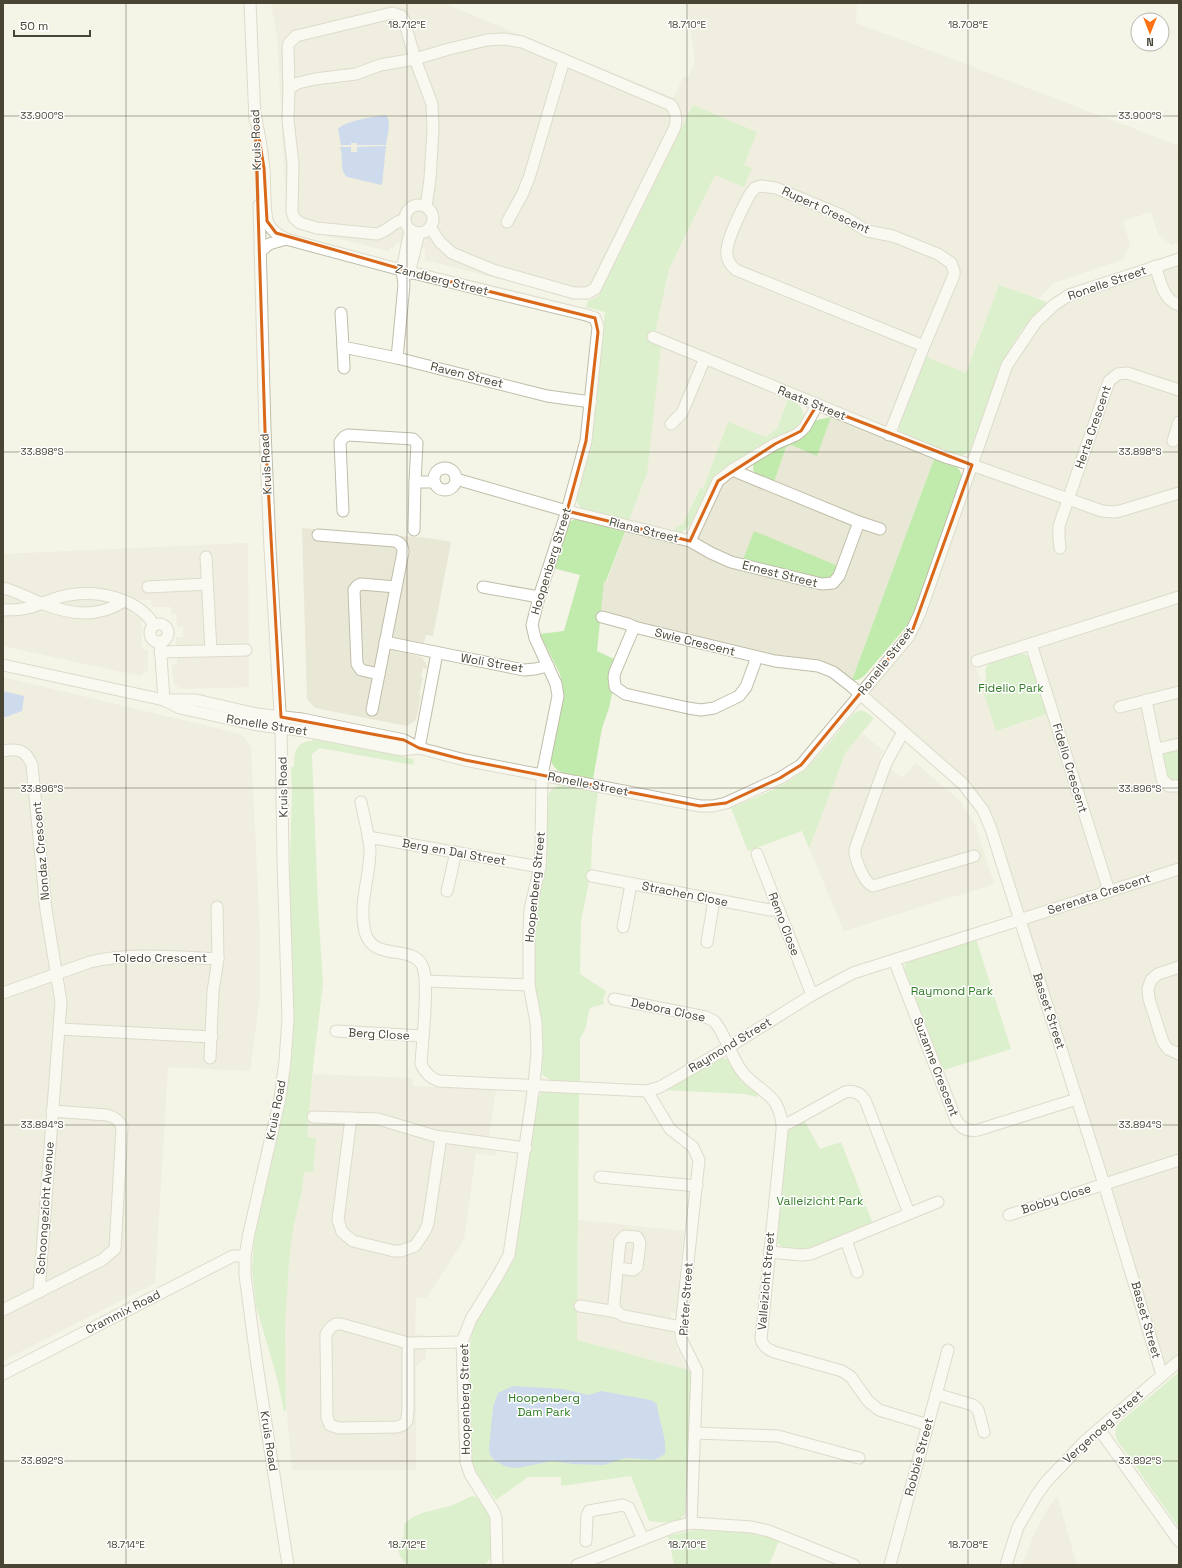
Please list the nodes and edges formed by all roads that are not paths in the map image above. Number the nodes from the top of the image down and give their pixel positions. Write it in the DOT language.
graph roads {
  1 [pos="250,3"];
  2 [pos="415,58"];
  3 [pos="564,60"];
  4 [pos="289,89"];
  5 [pos="255,114"];
  6 [pos="426,207"];
  7 [pos="405,220"];
  8 [pos="507,222"];
  9 [pos="430,226"];
  10 [pos="415,232"];
  11 [pos="286,239"];
  12 [pos="260,252"];
  13 [pos="1179,258"];
  14 [pos="1155,266"];
  15 [pos="406,271"];
  16 [pos="1179,305"];
  17 [pos="341,313"];
  18 [pos="597,321"];
  19 [pos="653,337"];
  20 [pos="924,346"];
  21 [pos="343,347"];
  22 [pos="396,358"];
  23 [pos="705,358"];
  24 [pos="344,368"];
  25 [pos="1179,390"];
  26 [pos="591,402"];
  27 [pos="817,405"];
  28 [pos="1179,422"];
  29 [pos="670,424"];
  30 [pos="889,434"];
  31 [pos="1172,441"];
  32 [pos="972,465"];
  33 [pos="732,470"];
  34 [pos="456,479"];
  35 [pos="415,482"];
  36 [pos="434,482"];
  37 [pos="1179,493"];
  38 [pos="1068,499"];
  39 [pos="343,511"];
  40 [pos="567,511"];
  41 [pos="859,522"];
  42 [pos="880,529"];
  43 [pos="414,530"];
  44 [pos="318,535"];
  45 [pos="690,541"];
  46 [pos="1060,548"];
  47 [pos="206,557"];
  48 [pos="208,584"];
  49 [pos="148,587"];
  50 [pos="396,587"];
  51 [pos="483,587"];
  52 [pos="3,588"];
  53 [pos="539,597"];
  54 [pos="1179,597"];
  55 [pos="124,601"];
  56 [pos="42,603"];
  57 [pos="3,610"];
  58 [pos="602,617"];
  59 [pos="634,627"];
  60 [pos="385,642"];
  61 [pos="1031,644"];
  62 [pos="160,647"];
  63 [pos="246,650"];
  64 [pos="211,651"];
  65 [pos="437,653"];
  66 [pos="757,657"];
  67 [pos="977,661"];
  68 [pos="3,665"];
  69 [pos="548,666"];
  70 [pos="379,674"];
  71 [pos="1179,692"];
  72 [pos="859,695"];
  73 [pos="164,700"];
  74 [pos="1146,700"];
  75 [pos="1120,707"];
  76 [pos="372,710"];
  77 [pos="281,716"];
  78 [pos="281,728"];
  79 [pos="903,732"];
  80 [pos="1179,744"];
  81 [pos="419,748"];
  82 [pos="1156,749"];
  83 [pos="3,751"];
  84 [pos="542,775"];
  85 [pos="1179,786"];
  86 [pos="361,802"];
  87 [pos="368,837"];
  88 [pos="456,852"];
  89 [pos="757,854"];
  90 [pos="974,856"];
  91 [pos="540,867"];
  92 [pos="1179,869"];
  93 [pos="592,876"];
  94 [pos="631,884"];
  95 [pos="447,891"];
  96 [pos="1109,891"];
  97 [pos="714,900"];
  98 [pos="217,907"];
  99 [pos="779,910"];
  100 [pos="1020,919"];
  101 [pos="623,927"];
  102 [pos="707,942"];
  103 [pos="218,959"];
  104 [pos="894,960"];
  105 [pos="1179,967"];
  106 [pos="56,974"];
  107 [pos="426,981"];
  108 [pos="529,985"];
  109 [pos="3,993"];
  110 [pos="812,995"];
  111 [pos="614,999"];
  112 [pos="60,1029"];
  113 [pos="336,1031"];
  114 [pos="423,1036"];
  115 [pos="212,1037"];
  116 [pos="729,1047"];
  117 [pos="1179,1054"];
  118 [pos="210,1058"];
  119 [pos="534,1085"];
  120 [pos="647,1090"];
  121 [pos="1077,1099"];
  122 [pos="52,1111"];
  123 [pos="313,1117"];
  124 [pos="351,1118"];
  125 [pos="782,1124"];
  126 [pos="440,1137"];
  127 [pos="526,1148"];
  128 [pos="1179,1160"];
  129 [pos="600,1177"];
  130 [pos="1104,1184"];
  131 [pos="697,1186"];
  132 [pos="938,1202"];
  133 [pos="909,1213"];
  134 [pos="1009,1215"];
  135 [pos="846,1240"];
  136 [pos="769,1252"];
  137 [pos="245,1256"];
  138 [pos="618,1268"];
  139 [pos="857,1272"];
  140 [pos="39,1292"];
  141 [pos="580,1306"];
  142 [pos="3,1310"];
  143 [pos="617,1312"];
  144 [pos="681,1327"];
  145 [pos="462,1342"];
  146 [pos="408,1343"];
  147 [pos="948,1350"];
  148 [pos="1179,1361"];
  149 [pos="3,1374"];
  150 [pos="1162,1375"];
  151 [pos="936,1394"];
  152 [pos="928,1425"];
  153 [pos="1100,1428"];
  154 [pos="984,1432"];
  155 [pos="695,1433"];
  156 [pos="859,1458"];
  157 [pos="691,1523"];
  158 [pos="643,1539"];
  159 [pos="586,1541"];
  160 [pos="1179,1541"];
  161 [pos="841,1563"];
  162 [pos="288,1565"];
  163 [pos="497,1565"];
  164 [pos="577,1565"];
  165 [pos="854,1565"];
  166 [pos="890,1565"];
  167 [pos="1006,1565"];
  1 -- 5 [label="street, Kruis Road"];
  2 -- 3 [label="street"];
  2 -- 4 [label="street"];
  2 -- 4 [label="street"];
  2 -- 6 [label="street"];
  3 -- 8 [label="street"];
  3 -- 9 [label="street"];
  4 -- 7 [label="street"];
  5 -- 11 [label="street, Zandberg Street"];
  5 -- 12 [label="street, Kruis Road"];
  6 -- 7 [label="street"];
  6 -- 9 [label="street"];
  7 -- 10 [label="street"];
  9 -- 10 [label="street"];
  10 -- 15 [label="street"];
  11 -- 12 [label="street"];
  11 -- 15 [label="street, Zandberg Street"];
  12 -- 77 [label="street, Kruis Road"];
  13 -- 14 [label="street, Ronelle Street"];
  14 -- 16 [label="street"];
  14 -- 32 [label="street, Ronelle Street"];
  15 -- 18 [label="street, Zandberg Street"];
  15 -- 22 [label="street"];
  17 -- 21 [label="street"];
  18 -- 26 [label="street, Hoopenberg Street"];
  19 -- 23 [label="street, Raats Street"];
  20 -- 20 [label="street, Rupert Crescent"];
  20 -- 30 [label="street, Rupert Crescent"];
  21 -- 22 [label="street, Raven Street"];
  21 -- 24 [label="street"];
  22 -- 26 [label="street, Raven Street"];
  23 -- 27 [label="street, Raats Street"];
  23 -- 29 [label="street"];
  25 -- 38 [label="street, Herta Crescent"];
  26 -- 40 [label="street, Hoopenberg Street"];
  27 -- 30 [label="street, Raats Street"];
  27 -- 33 [label="street, Riana Street"];
  28 -- 31 [label="street"];
  30 -- 32 [label="street, Raats Street"];
  32 -- 38 [label="street"];
  32 -- 72 [label="street, Ronelle Street"];
  33 -- 41 [label="street"];
  33 -- 45 [label="street, Riana Street"];
  34 -- 36 [label="street"];
  34 -- 36 [label="street"];
  34 -- 40 [label="street, Riana Street"];
  35 -- 36 [label="street"];
  35 -- 39 [label="street"];
  35 -- 43 [label="street"];
  37 -- 38 [label="street"];
  38 -- 46 [label="street, Herta Crescent"];
  40 -- 45 [label="street, Riana Street"];
  40 -- 53 [label="street, Hoopenberg Street"];
  41 -- 42 [label="street"];
  41 -- 45 [label="street, Ernest Street"];
  44 -- 50 [label="street"];
  47 -- 48 [label="street"];
  48 -- 49 [label="street"];
  48 -- 64 [label="street"];
  50 -- 60 [label="street"];
  50 -- 70 [label="street"];
  51 -- 53 [label="street"];
  52 -- 56 [label="street"];
  53 -- 69 [label="street, Hoopenberg Street"];
  54 -- 61 [label="street"];
  55 -- 56 [label="street"];
  55 -- 56 [label="street"];
  55 -- 62 [label="street"];
  56 -- 57 [label="street"];
  58 -- 59 [label="street, Swie Crescent"];
  59 -- 66 [label="street, Swie Crescent"];
  59 -- 66 [label="street"];
  60 -- 65 [label="street, Woli Street"];
  60 -- 70 [label="street"];
  61 -- 67 [label="street"];
  61 -- 96 [label="street, Fidelio Crescent"];
  62 -- 64 [label="street"];
  62 -- 73 [label="street"];
  63 -- 64 [label="street"];
  65 -- 69 [label="street, Woli Street"];
  65 -- 81 [label="street"];
  66 -- 72 [label="street, Swie Crescent"];
  68 -- 73 [label="street, Ronelle Street"];
  69 -- 84 [label="street, Hoopenberg Street"];
  70 -- 76 [label="street"];
  71 -- 74 [label="street"];
  72 -- 79 [label="street, Basset Street"];
  72 -- 84 [label="street, Ronelle Street"];
  73 -- 77 [label="street, Ronelle Street"];
  73 -- 78 [label="street, Ronelle Street"];
  74 -- 75 [label="street"];
  74 -- 82 [label="street"];
  77 -- 78 [label="street, Kruis Road"];
  77 -- 81 [label="street, Ronelle Street"];
  78 -- 81 [label="street, Ronelle Street"];
  78 -- 137 [label="street, Kruis Road"];
  79 -- 90 [label="street"];
  79 -- 100 [label="street, Basset Street"];
  80 -- 82 [label="street"];
  81 -- 84 [label="street, Ronelle Street"];
  82 -- 85 [label="street"];
  83 -- 106 [label="street, Nondaz Crescent"];
  84 -- 91 [label="street, Hoopenberg Street"];
  86 -- 87 [label="street"];
  87 -- 88 [label="street, Berg en Dal Street"];
  87 -- 107 [label="street"];
  88 -- 91 [label="street, Berg en Dal Street"];
  88 -- 95 [label="street"];
  89 -- 99 [label="street, Remo Close"];
  91 -- 108 [label="street, Hoopenberg Street"];
  92 -- 96 [label="street, Serenata Crescent"];
  93 -- 94 [label="street, Strachen Close"];
  94 -- 97 [label="street, Strachen Close"];
  94 -- 101 [label="street"];
  96 -- 100 [label="street, Serenata Crescent"];
  97 -- 99 [label="street, Strachen Close"];
  97 -- 102 [label="street"];
  98 -- 103 [label="street, Toledo Crescent"];
  99 -- 110 [label="street, Remo Close"];
  100 -- 104 [label="street, Raymond Street"];
  100 -- 121 [label="street, Basset Street"];
  103 -- 106 [label="street, Toledo Crescent"];
  103 -- 115 [label="street, Toledo Crescent"];
  104 -- 110 [label="street, Raymond Street"];
  104 -- 121 [label="street, Suzanne Crescent"];
  105 -- 117 [label="street"];
  106 -- 109 [label="street"];
  106 -- 112 [label="street, Schoongezicht Avenue"];
  107 -- 108 [label="street"];
  107 -- 114 [label="street"];
  108 -- 119 [label="street, Hoopenberg Street"];
  110 -- 116 [label="street, Raymond Street"];
  111 -- 116 [label="street, Debora Close"];
  112 -- 115 [label="street"];
  112 -- 122 [label="street, Schoongezicht Avenue"];
  113 -- 114 [label="street, Berg Close"];
  114 -- 119 [label="street, Raymond Street"];
  115 -- 118 [label="street, Toledo Crescent"];
  116 -- 120 [label="street, Raymond Street"];
  116 -- 125 [label="street, Valleizicht Street"];
  119 -- 120 [label="street, Raymond Street"];
  119 -- 127 [label="street, Hoopenberg Street"];
  120 -- 131 [label="street, Pieter Street"];
  121 -- 130 [label="street, Basset Street"];
  122 -- 140 [label="street, Schoongezicht Avenue"];
  122 -- 140 [label="street"];
  123 -- 124 [label="street"];
  124 -- 126 [label="street"];
  124 -- 126 [label="street"];
  125 -- 133 [label="street"];
  125 -- 136 [label="street, Valleizicht Street"];
  126 -- 127 [label="street"];
  127 -- 145 [label="street, Hoopenberg Street"];
  128 -- 130 [label="street"];
  129 -- 131 [label="street"];
  130 -- 134 [label="street, Bobby Close"];
  130 -- 150 [label="street, Basset Street"];
  131 -- 144 [label="street, Pieter Street"];
  132 -- 133 [label="street"];
  133 -- 135 [label="street"];
  135 -- 136 [label="street"];
  135 -- 139 [label="street"];
  136 -- 152 [label="street, Valleizicht Street"];
  137 -- 149 [label="street, Crammix Road"];
  137 -- 162 [label="street, Kruis Road"];
  138 -- 143 [label="street"];
  140 -- 142 [label="street, Schoongezicht Avenue"];
  141 -- 143 [label="street"];
  143 -- 144 [label="street"];
  144 -- 155 [label="street, Pieter Street"];
  145 -- 146 [label="street"];
  145 -- 163 [label="street, Hoopenberg Street"];
  146 -- 146 [label="street"];
  147 -- 151 [label="street, Robbie Street"];
  148 -- 150 [label="street, Vergenoeg Street"];
  150 -- 153 [label="street, Vergenoeg Street"];
  151 -- 152 [label="street, Robbie Street"];
  151 -- 154 [label="street"];
  152 -- 166 [label="street, Robbie Street"];
  153 -- 160 [label="street"];
  153 -- 167 [label="street, Vergenoeg Street"];
  155 -- 156 [label="street"];
  155 -- 157 [label="street, Pieter Street"];
  157 -- 158 [label="street"];
  157 -- 161 [label="street"];
  158 -- 159 [label="street"];
  158 -- 164 [label="street"];
  161 -- 165 [label="street"];
}
